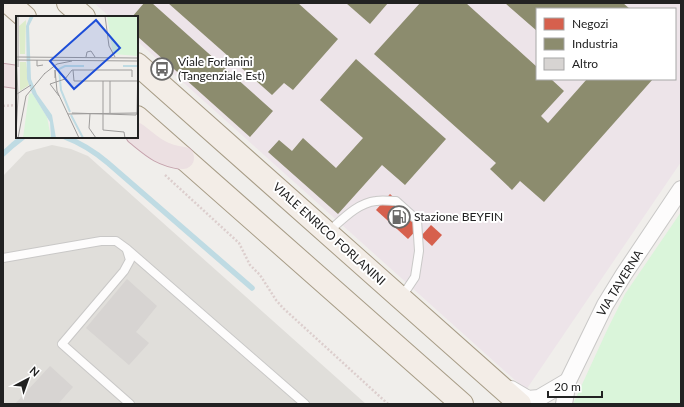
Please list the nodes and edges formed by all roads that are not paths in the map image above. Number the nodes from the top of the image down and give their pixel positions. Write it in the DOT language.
graph roads {
  1 [pos="9,3"];
  2 [pos="68,3"];
  3 [pos="24,16"];
  4 [pos="83,16"];
  5 [pos="138,65"];
  6 [pos="3,75"];
  7 [pos="16,77"];
  8 [pos="138,118"];
  9 [pos="138,135"];
  10 [pos="183,158"];
  11 [pos="681,190"];
  12 [pos="327,232"];
  13 [pos="127,249"];
  14 [pos="3,258"];
  15 [pos="401,298"];
  16 [pos="478,367"];
  17 [pos="568,381"];
  18 [pos="130,404"];
  19 [pos="305,404"];
  20 [pos="462,404"];
  21 [pos="520,404"];
  22 [pos="564,404"];
  1 -- 3 [label="main road"];
  2 -- 4 [label="main road"];
  5 -- 12 [label="main road, VIALE ENRICO FORLANINI"];
  6 -- 7 [label="highway"];
  8 -- 10 [label="main road"];
  9 -- 10 [label="highway"];
  10 -- 20 [label="main road"];
  11 -- 17 [label="street, VIA TAVERNA"];
  12 -- 15 [label="main road, VIALE ENRICO FORLANINI"];
  12 -- 15 [label="lane"];
  13 -- 14 [label="lane"];
  13 -- 18 [label="lane"];
  13 -- 19 [label="lane"];
  15 -- 16 [label="main road, VIALE ENRICO FORLANINI"];
  16 -- 17 [label="street"];
  16 -- 21 [label="main road, VIALE ENRICO FORLANINI"];
  17 -- 22 [label="street, VIA TAVERNA"];
}
